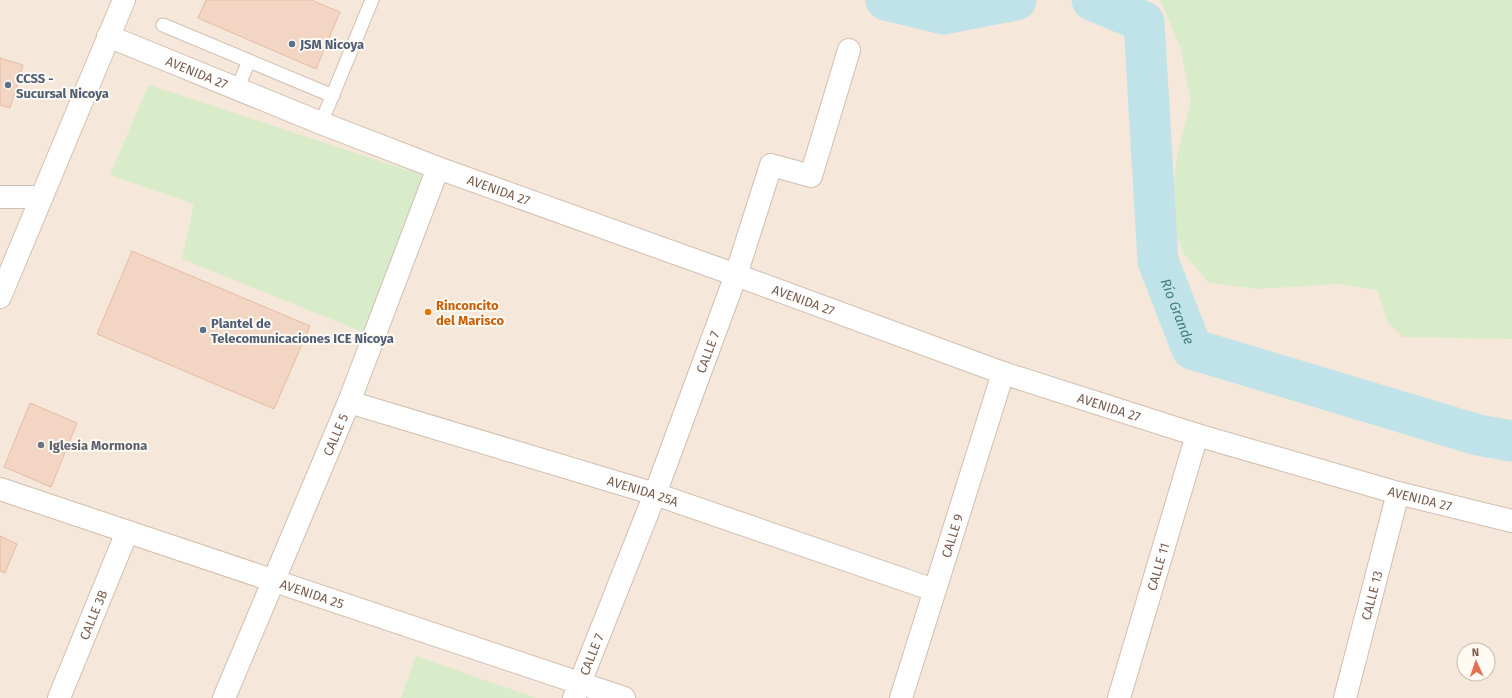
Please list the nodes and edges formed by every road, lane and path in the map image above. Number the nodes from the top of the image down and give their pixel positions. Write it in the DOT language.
graph roads {
  1 [pos="124,0"];
  2 [pos="372,0"];
  3 [pos="163,25"];
  4 [pos="108,36"];
  5 [pos="849,50"];
  6 [pos="249,60"];
  7 [pos="237,89"];
  8 [pos="333,96"];
  9 [pos="321,123"];
  10 [pos="438,168"];
  11 [pos="0,197"];
  12 [pos="42,198"];
  13 [pos="736,275"];
  14 [pos="0,297"];
  15 [pos="1002,373"];
  16 [pos="349,402"];
  17 [pos="1197,435"];
  18 [pos="0,490"];
  19 [pos="1398,493"];
  20 [pos="654,494"];
  21 [pos="1512,521"];
  22 [pos="127,532"];
  23 [pos="273,581"];
  24 [pos="934,590"];
  25 [pos="577,691"];
  26 [pos="60,698"];
  27 [pos="224,698"];
  28 [pos="624,698"];
  29 [pos="901,698"];
  30 [pos="1119,698"];
  31 [pos="1345,698"];
  1 -- 4 [label="street"];
  2 -- 8 [label="lane"];
  3 -- 6 [label="lane"];
  4 -- 7 [label="street, AVENIDA 27"];
  4 -- 12 [label="street"];
  5 -- 13 [label="street, CALLE 7"];
  6 -- 7 [label="lane"];
  6 -- 8 [label="lane"];
  7 -- 9 [label="street, AVENIDA 27"];
  8 -- 9 [label="lane"];
  9 -- 10 [label="street, AVENIDA 27"];
  10 -- 13 [label="street, AVENIDA 27"];
  10 -- 16 [label="street, CALLE 5"];
  11 -- 12 [label="street"];
  12 -- 14 [label="street"];
  13 -- 15 [label="street, AVENIDA 27"];
  13 -- 20 [label="street, CALLE 7"];
  15 -- 17 [label="street, AVENIDA 27"];
  15 -- 24 [label="street, CALLE 9"];
  16 -- 20 [label="street, AVENIDA 25A"];
  16 -- 23 [label="street, CALLE 5"];
  17 -- 19 [label="street, AVENIDA 27"];
  17 -- 30 [label="street, CALLE 11"];
  18 -- 22 [label="street, AVENIDA 25"];
  19 -- 21 [label="street, AVENIDA 27"];
  19 -- 31 [label="street, CALLE 13"];
  20 -- 24 [label="street, AVENIDA 25A"];
  20 -- 25 [label="street, CALLE 7"];
  22 -- 23 [label="street, AVENIDA 25"];
  22 -- 26 [label="street, CALLE 3B"];
  23 -- 25 [label="street, AVENIDA 25"];
  23 -- 27 [label="street, CALLE 5"];
  24 -- 29 [label="street, CALLE 9"];
  25 -- 28 [label="street, AVENIDA 25"];
}
